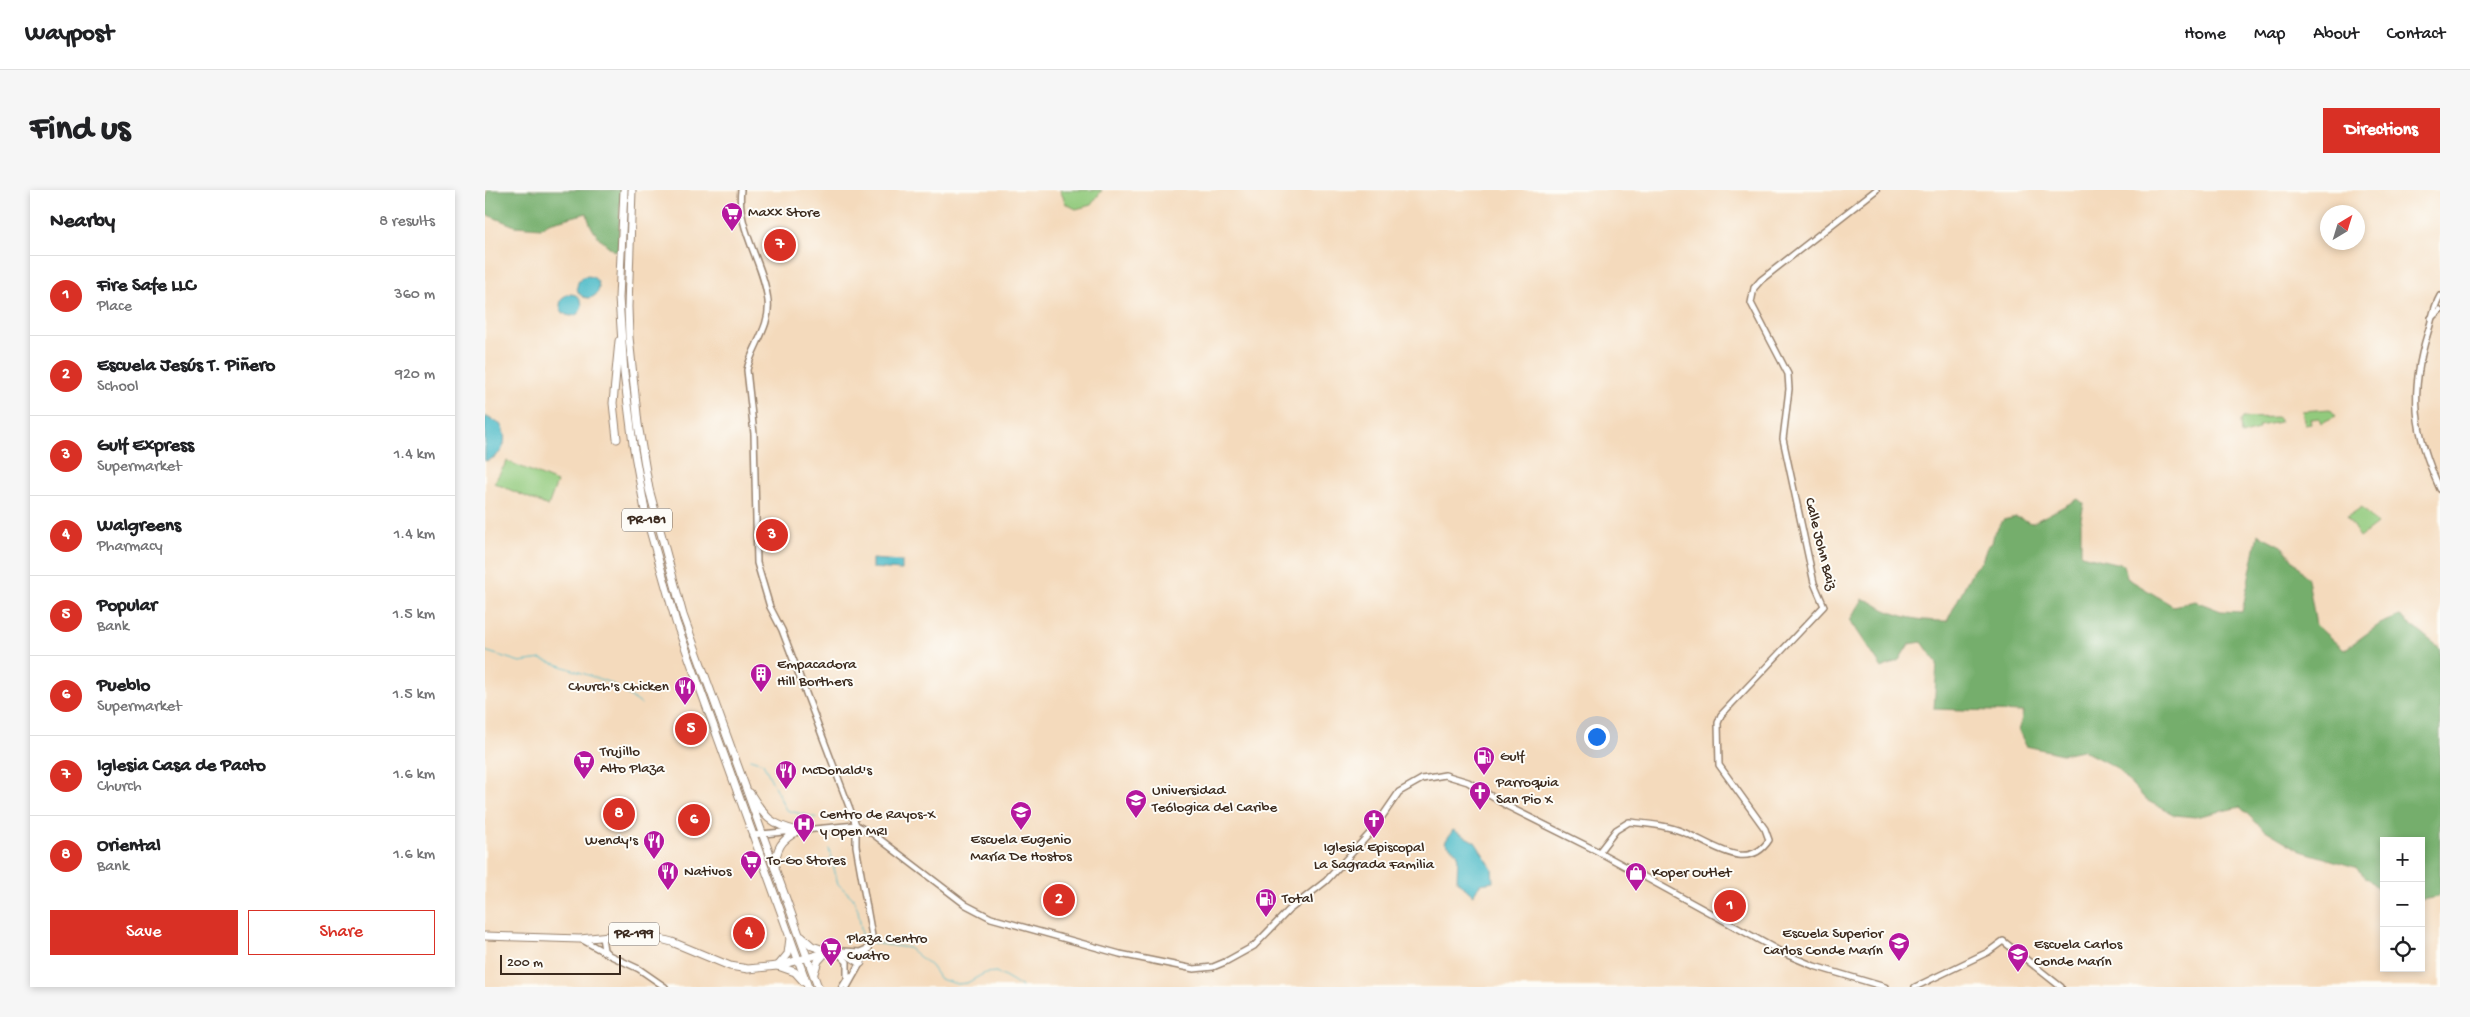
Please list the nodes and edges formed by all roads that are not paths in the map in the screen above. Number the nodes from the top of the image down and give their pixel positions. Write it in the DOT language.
graph roads {
  1 [pos="624,190"];
  2 [pos="632,190"];
  3 [pos="741,190"];
  4 [pos="1876,190"];
  5 [pos="2440,296"];
  6 [pos="2440,310"];
  7 [pos="2431,318"];
  8 [pos="621,328"];
  9 [pos="617,439"];
  10 [pos="2440,489"];
  11 [pos="742,780"];
  12 [pos="856,825"];
  13 [pos="798,831"];
  14 [pos="761,833"];
  15 [pos="753,835"];
  16 [pos="1599,852"];
  17 [pos="775,872"];
  18 [pos="790,933"];
  19 [pos="798,933"];
  20 [pos="485,936"];
  21 [pos="602,937"];
  22 [pos="580,938"];
  23 [pos="871,944"];
  24 [pos="831,950"];
  25 [pos="609,955"];
  26 [pos="808,956"];
  27 [pos="799,959"];
  28 [pos="861,963"];
  29 [pos="777,966"];
  30 [pos="815,973"];
  31 [pos="847,977"];
  32 [pos="807,986"];
  33 [pos="665,987"];
  34 [pos="818,987"];
  35 [pos="842,987"];
  36 [pos="847,987"];
  37 [pos="1885,987"];
  38 [pos="1915,987"];
  39 [pos="2061,987"];
  1 -- 8 [label="main road, PR-181"];
  2 -- 11 [label="main road, PR-181"];
  3 -- 12 [label="street"];
  4 -- 16 [label="street, Calle John Baiz"];
  5 -- 7 [label="street"];
  6 -- 7 [label="street"];
  7 -- 10 [label="street"];
  8 -- 9 [label="main road"];
  8 -- 15 [label="main road, PR-181"];
  11 -- 13 [label="main road"];
  11 -- 14 [label="main road, PR-181"];
  12 -- 13 [label="street"];
  12 -- 16 [label="street"];
  12 -- 23 [label="street"];
  13 -- 14 [label="street"];
  13 -- 17 [label="main road"];
  14 -- 15 [label="street"];
  14 -- 17 [label="main road, PR-181"];
  15 -- 18 [label="main road, PR-181"];
  16 -- 37 [label="street"];
  17 -- 19 [label="main road, PR-181"];
  18 -- 27 [label="main road, PR-181"];
  18 -- 29 [label="main road"];
  19 -- 24 [label="main road"];
  19 -- 26 [label="main road, PR-181"];
  20 -- 22 [label="main road, PR-199"];
  21 -- 22 [label="main road, PR-199"];
  21 -- 25 [label="street"];
  21 -- 29 [label="main road, PR-199"];
  22 -- 25 [label="street"];
  23 -- 24 [label="street"];
  23 -- 28 [label="street"];
  24 -- 26 [label="main road, PR-199"];
  24 -- 28 [label="main road"];
  24 -- 30 [label="main road"];
  24 -- 31 [label="street"];
  25 -- 33 [label="street"];
  26 -- 27 [label="main road, PR-199"];
  26 -- 30 [label="main road, PR-181"];
  27 -- 29 [label="main road, PR-199"];
  27 -- 32 [label="main road, PR-181"];
  28 -- 31 [label="street"];
  28 -- 36 [label="street"];
  29 -- 32 [label="main road"];
  30 -- 34 [label="main road, PR-181"];
  31 -- 35 [label="street"];
  38 -- 39 [label="street"];
}
